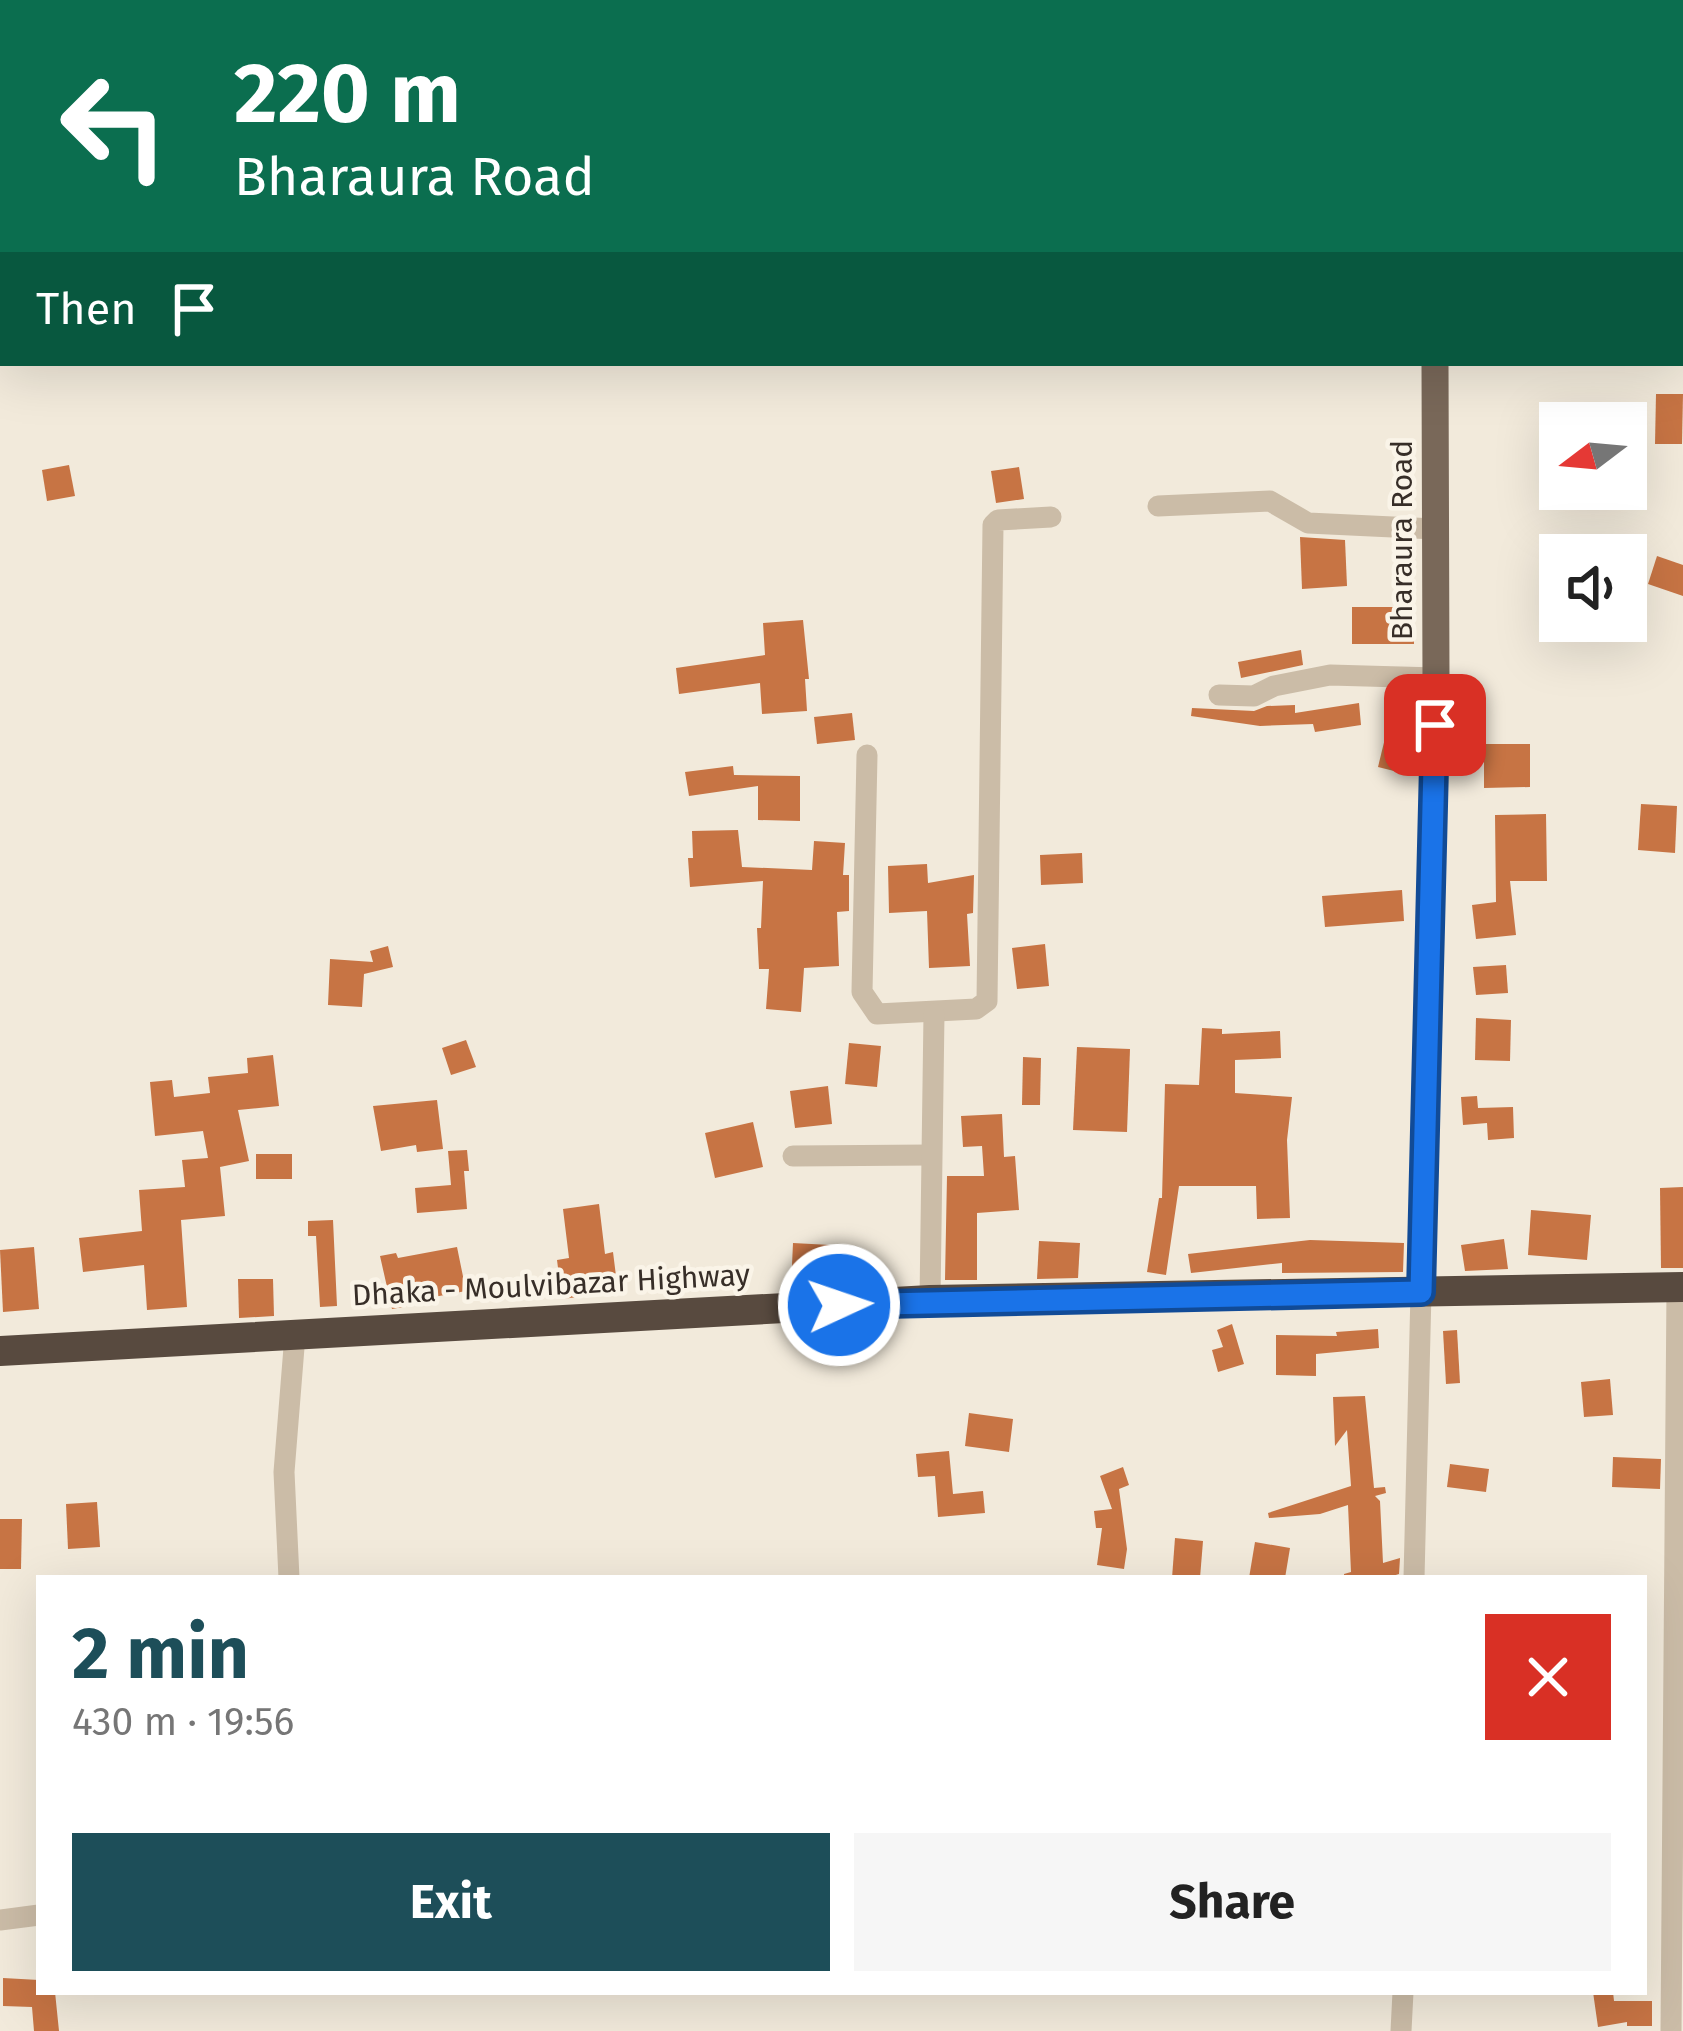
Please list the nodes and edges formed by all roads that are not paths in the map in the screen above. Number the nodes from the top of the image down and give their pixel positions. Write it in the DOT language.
graph roads {
  1 [pos="1435,366"];
  2 [pos="1158,506"];
  3 [pos="1051,517"];
  4 [pos="1436,529"];
  5 [pos="1436,678"];
  6 [pos="1219,695"];
  7 [pos="867,755"];
  8 [pos="934,1013"];
  9 [pos="930,1155"];
  10 [pos="793,1156"];
  11 [pos="1680,1288"];
  12 [pos="1421,1292"];
  13 [pos="930,1300"];
  14 [pos="295,1335"];
  15 [pos="0,1351"];
  16 [pos="289,1575"];
  17 [pos="1414,1575"];
  18 [pos="36,1915"];
  19 [pos="0,1920"];
  20 [pos="1402,1995"];
  21 [pos="1401,2031"];
  22 [pos="1671,2031"];
  1 -- 4 [label="main road, Bharaura Road"];
  2 -- 4 [label="street"];
  3 -- 8 [label="street"];
  4 -- 5 [label="main road, Bharaura Road"];
  5 -- 6 [label="street"];
  5 -- 12 [label="main road, Bharaura Road"];
  7 -- 8 [label="street"];
  8 -- 9 [label="street"];
  9 -- 10 [label="street"];
  9 -- 13 [label="street"];
  11 -- 12 [label="highway, Dhaka - Moulvibazar Highway"];
  11 -- 22 [label="street"];
  12 -- 13 [label="highway, Dhaka - Moulvibazar Highway"];
  12 -- 17 [label="street"];
  13 -- 14 [label="highway, Dhaka - Moulvibazar Highway"];
  14 -- 15 [label="highway, Dhaka - Moulvibazar Highway"];
  14 -- 16 [label="street"];
  18 -- 19 [label="street"];
  20 -- 21 [label="street"];
}
